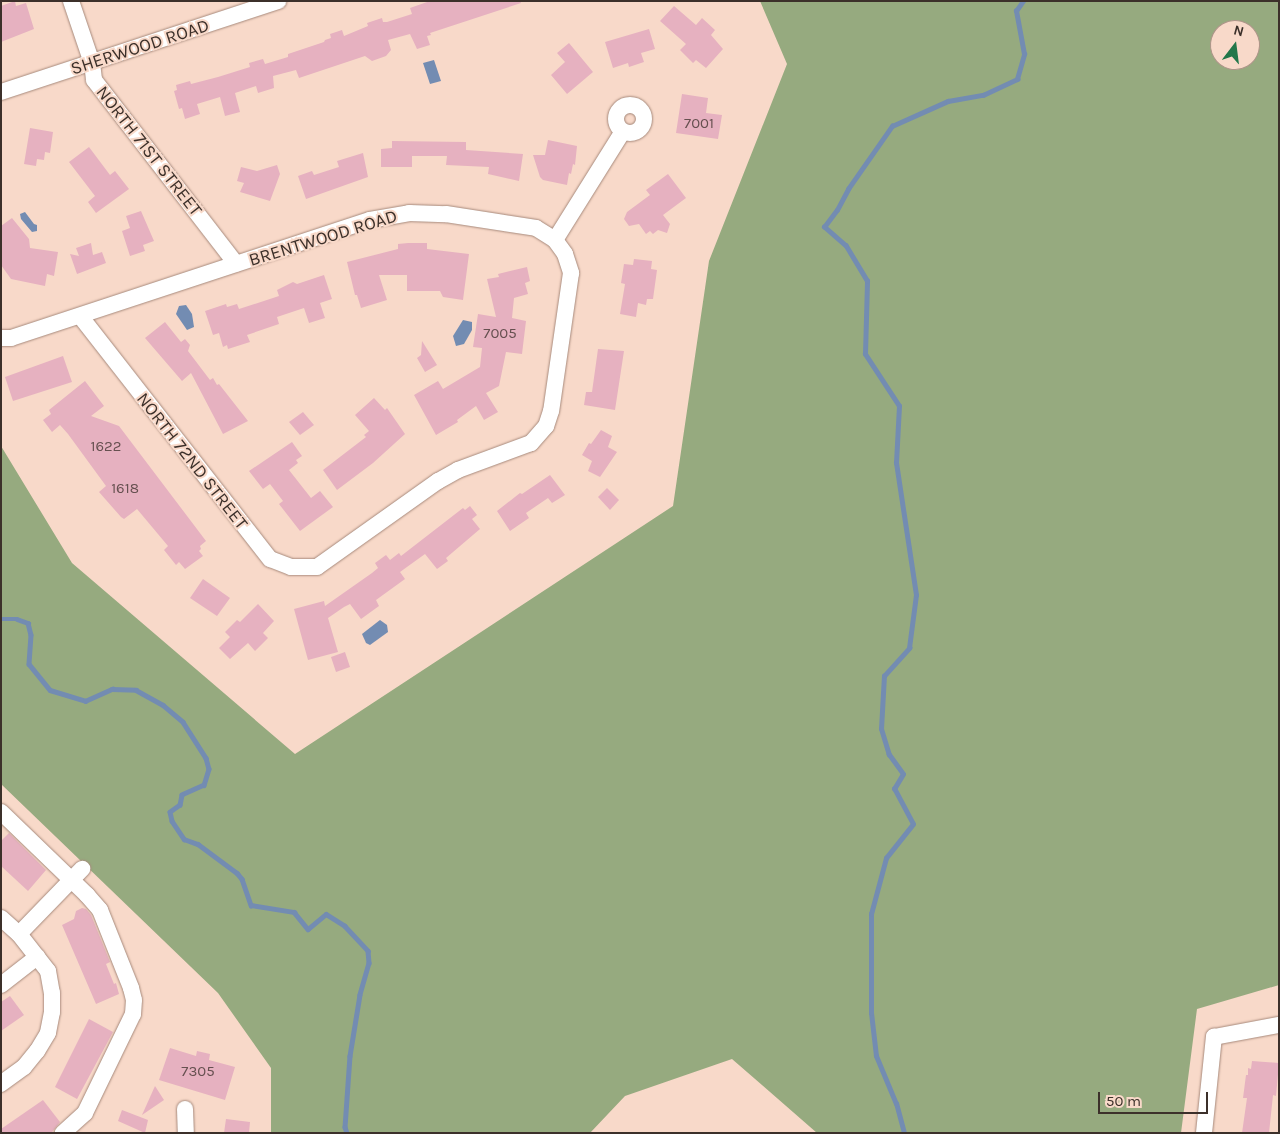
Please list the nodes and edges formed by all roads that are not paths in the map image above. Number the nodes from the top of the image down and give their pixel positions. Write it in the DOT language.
graph roads {
  1 [pos="71,1"];
  2 [pos="278,1"];
  3 [pos="92,63"];
  4 [pos="1,92"];
  5 [pos="623,132"];
  6 [pos="555,240"];
  7 [pos="236,264"];
  8 [pos="80,316"];
  9 [pos="1,338"];
  10 [pos="1,812"];
  11 [pos="82,868"];
  12 [pos="72,882"];
  13 [pos="1,918"];
  14 [pos="19,934"];
  15 [pos="38,957"];
  16 [pos="1,984"];
  17 [pos="1279,1025"];
  18 [pos="1,1084"];
  19 [pos="185,1110"];
  20 [pos="63,1133"];
  21 [pos="186,1133"];
  22 [pos="1204,1133"];
  1 -- 3 [label="street, NORTH 71ST STREET"];
  2 -- 3 [label="street, SHERWOOD ROAD"];
  3 -- 4 [label="street, SHERWOOD ROAD"];
  3 -- 7 [label="street, NORTH 71ST STREET"];
  5 -- 6 [label="street"];
  6 -- 7 [label="street, BRENTWOOD ROAD"];
  6 -- 8 [label="street, NORTH 72ND STREET"];
  7 -- 8 [label="street, BRENTWOOD ROAD"];
  8 -- 9 [label="street, BRENTWOOD ROAD"];
  10 -- 12 [label="street"];
  11 -- 12 [label="street"];
  12 -- 14 [label="street"];
  12 -- 20 [label="street"];
  13 -- 14 [label="street"];
  14 -- 15 [label="street"];
  15 -- 16 [label="street"];
  15 -- 18 [label="street"];
  17 -- 22 [label="street"];
  19 -- 21 [label="street"];
}
